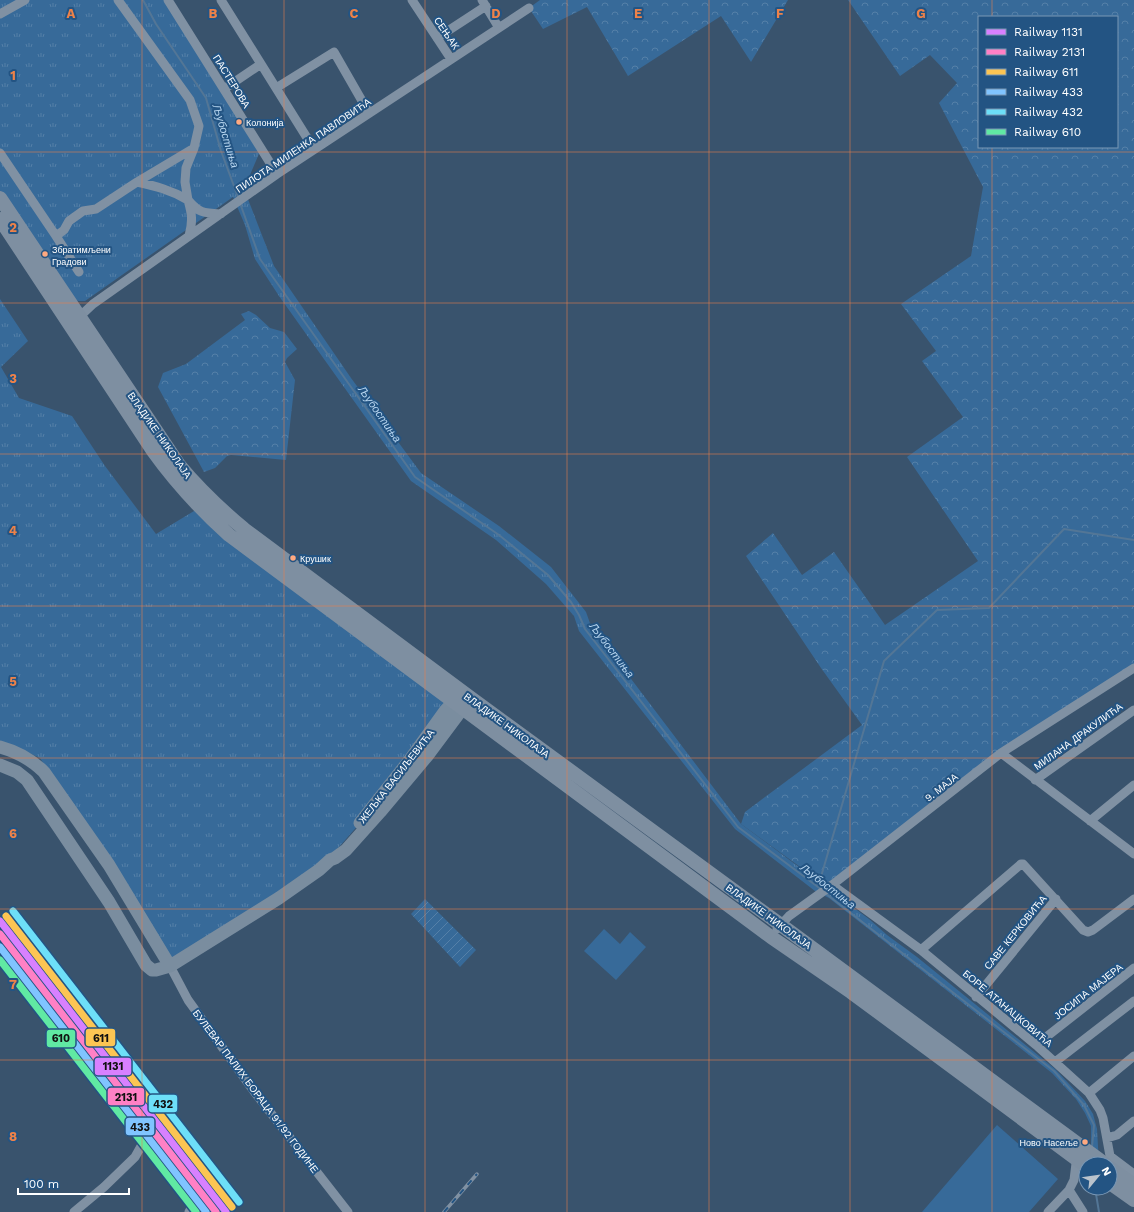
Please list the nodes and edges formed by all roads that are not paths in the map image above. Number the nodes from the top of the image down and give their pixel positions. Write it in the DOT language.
graph roads {
  1 [pos="25,0"];
  2 [pos="118,0"];
  3 [pos="168,0"];
  4 [pos="221,0"];
  5 [pos="412,0"];
  6 [pos="484,3"];
  7 [pos="529,8"];
  8 [pos="0,14"];
  9 [pos="499,28"];
  10 [pos="437,38"];
  11 [pos="451,59"];
  12 [pos="261,64"];
  13 [pos="276,88"];
  14 [pos="224,89"];
  15 [pos="369,113"];
  16 [pos="194,148"];
  17 [pos="314,149"];
  18 [pos="0,153"];
  19 [pos="277,174"];
  20 [pos="137,182"];
  21 [pos="0,198"];
  22 [pos="188,200"];
  23 [pos="221,214"];
  24 [pos="0,219"];
  25 [pos="56,236"];
  26 [pos="189,236"];
  27 [pos="78,272"];
  28 [pos="72,317"];
  29 [pos="1134,668"];
  30 [pos="462,700"];
  31 [pos="1134,710"];
  32 [pos="0,747"];
  33 [pos="1002,753"];
  34 [pos="0,765"];
  35 [pos="49,778"];
  36 [pos="1035,780"];
  37 [pos="1134,786"];
  38 [pos="33,787"];
  39 [pos="1090,820"];
  40 [pos="1134,854"];
  41 [pos="832,885"];
  42 [pos="125,892"];
  43 [pos="1056,899"];
  44 [pos="1134,899"];
  45 [pos="109,902"];
  46 [pos="781,925"];
  47 [pos="771,937"];
  48 [pos="921,950"];
  49 [pos="0,958"];
  50 [pos="170,966"];
  51 [pos="1134,968"];
  52 [pos="976,997"];
  53 [pos="1134,1000"];
  54 [pos="1036,1045"];
  55 [pos="1134,1056"];
  56 [pos="1055,1062"];
  57 [pos="1089,1093"];
  58 [pos="1134,1121"];
  59 [pos="1107,1138"];
  60 [pos="144,1141"];
  61 [pos="1081,1156"];
  62 [pos="1081,1156"];
  63 [pos="1078,1168"];
  64 [pos="1118,1175"];
  65 [pos="1118,1184"];
  66 [pos="1132,1187"];
  67 [pos="1069,1190"];
  68 [pos="194,1203"];
  69 [pos="74,1212"];
  70 [pos="189,1212"];
  71 [pos="201,1212"];
  72 [pos="348,1212"];
  73 [pos="1048,1212"];
  74 [pos="1083,1212"];
  1 -- 8 [label="street"];
  2 -- 16 [label="street"];
  3 -- 14 [label="street, ПАСТЕРОВА"];
  4 -- 12 [label="street"];
  5 -- 10 [label="street, СЕЊАК"];
  6 -- 9 [label="street"];
  6 -- 10 [label="street"];
  7 -- 9 [label="street, ПИЛОТА МИЛЕНКА ПАВЛОВИЋА"];
  9 -- 11 [label="street, ПИЛОТА МИЛЕНКА ПАВЛОВИЋА"];
  10 -- 11 [label="street, СЕЊАК"];
  11 -- 15 [label="street, ПИЛОТА МИЛЕНКА ПАВЛОВИЋА"];
  12 -- 13 [label="street"];
  12 -- 14 [label="street"];
  13 -- 15 [label="street"];
  13 -- 17 [label="street"];
  14 -- 19 [label="street, ПАСТЕРОВА"];
  15 -- 17 [label="street, ПИЛОТА МИЛЕНКА ПАВЛОВИЋА"];
  16 -- 20 [label="street"];
  16 -- 22 [label="street"];
  17 -- 19 [label="street, ПИЛОТА МИЛЕНКА ПАВЛОВИЋА"];
  18 -- 25 [label="street"];
  19 -- 23 [label="street, ПИЛОТА МИЛЕНКА ПАВЛОВИЋА"];
  20 -- 22 [label="street"];
  20 -- 25 [label="street"];
  21 -- 28 [label="main road, ВЛАДИКЕ НИКОЛАЈА"];
  22 -- 23 [label="street"];
  22 -- 26 [label="street"];
  23 -- 26 [label="street, ПИЛОТА МИЛЕНКА ПАВЛОВИЋА"];
  24 -- 28 [label="main road, ВЛАДИКЕ НИКОЛАЈА"];
  25 -- 27 [label="street"];
  26 -- 28 [label="street, ПИЛОТА МИЛЕНКА ПАВЛОВИЋА"];
  28 -- 30 [label="main road, ВЛАДИКЕ НИКОЛАЈА"];
  29 -- 33 [label="street, 9. МАЈА"];
  30 -- 46 [label="main road, ВЛАДИКЕ НИКОЛАЈА"];
  30 -- 47 [label="main road, ВЛАДИКЕ НИКОЛАЈА"];
  30 -- 50 [label="street, ЖЕЉКА ВАСИЉЕВИЋА"];
  31 -- 36 [label="street, МИЛАНА ДРАКУЛИЋА"];
  32 -- 35 [label="street, БУЛЕВАР ПАЛИХ БОРАЦА 91/92 ГОДИНЕ"];
  33 -- 36 [label="street"];
  33 -- 41 [label="street, 9. МАЈА"];
  34 -- 38 [label="street"];
  35 -- 38 [label="street"];
  35 -- 42 [label="street, БУЛЕВАР ПАЛИХ БОРАЦА 91/92 ГОДИНЕ"];
  36 -- 39 [label="street"];
  37 -- 39 [label="street"];
  38 -- 45 [label="street"];
  39 -- 40 [label="street"];
  41 -- 46 [label="street, 9. МАЈА"];
  41 -- 48 [label="street, БОРЕ АТАНАЦКОВИЋА"];
  42 -- 45 [label="street"];
  42 -- 50 [label="street, БУЛЕВАР ПАЛИХ БОРАЦА 91/92 ГОДИНЕ"];
  43 -- 44 [label="street"];
  43 -- 48 [label="street"];
  43 -- 52 [label="street, САВЕ КЕРКОВИЋА"];
  45 -- 50 [label="street"];
  46 -- 47 [label="street, 9. МАЈА"];
  46 -- 61 [label="main road, ВЛАДИКЕ НИКОЛАЈА"];
  47 -- 62 [label="main road, ВЛАДИКЕ НИКОЛАЈА"];
  48 -- 52 [label="street, БОРЕ АТАНАЦКОВИЋА"];
  49 -- 60 [label="street"];
  50 -- 72 [label="street, БУЛЕВАР ПАЛИХ БОРАЦА 91/92 ГОДИНЕ"];
  51 -- 54 [label="street, ЈОСИПА МАЈЕРА"];
  52 -- 54 [label="street, БОРЕ АТАНАЦКОВИЋА"];
  53 -- 56 [label="street"];
  54 -- 56 [label="street, БОРЕ АТАНАЦКОВИЋА"];
  55 -- 57 [label="street"];
  56 -- 57 [label="street, БОРЕ АТАНАЦКОВИЋА"];
  57 -- 59 [label="street, БОРЕ АТАНАЦКОВИЋА"];
  58 -- 59 [label="street"];
  59 -- 66 [label="street, БОРЕ АТАНАЦКОВИЋА"];
  60 -- 68 [label="street"];
  60 -- 69 [label="street"];
  63 -- 67 [label="street"];
  64 -- 66 [label="main road"];
  65 -- 66 [label="main road"];
  67 -- 73 [label="street"];
  67 -- 74 [label="street"];
  68 -- 70 [label="street"];
  68 -- 71 [label="street"];
}
